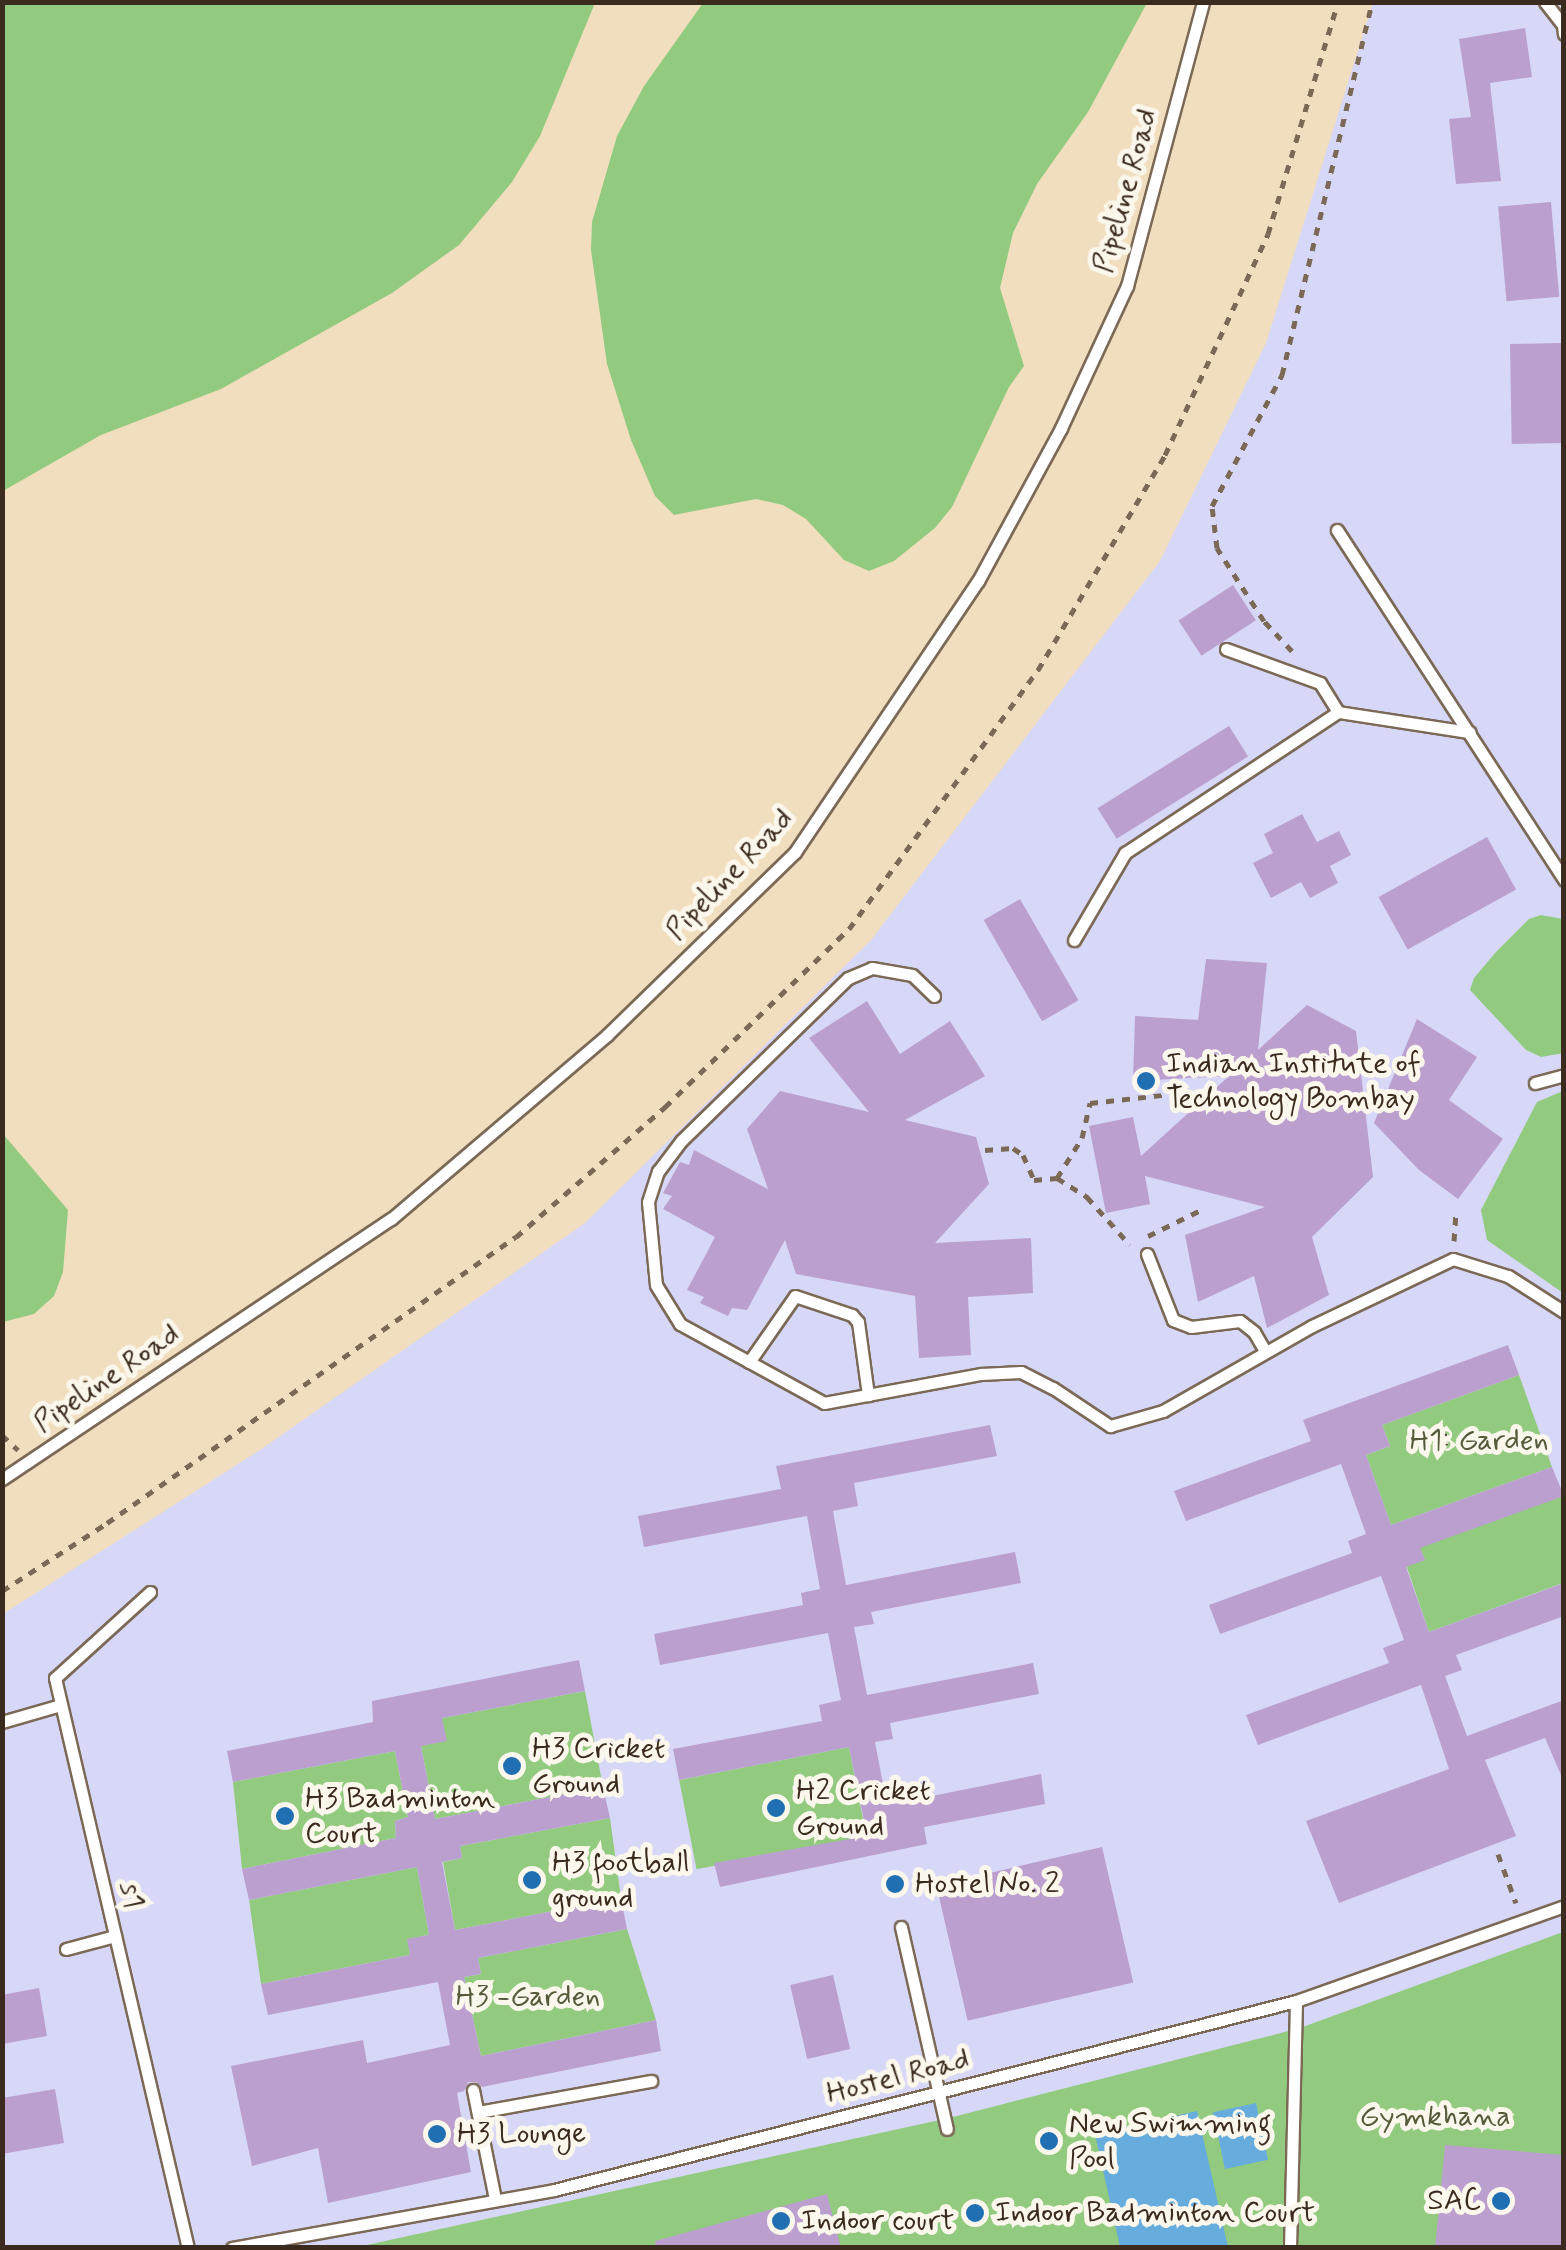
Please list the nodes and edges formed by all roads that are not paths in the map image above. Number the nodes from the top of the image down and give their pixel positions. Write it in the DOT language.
graph roads {
  1 [pos="1203,2"];
  2 [pos="1544,2"];
  3 [pos="1564,34"];
  4 [pos="1337,530"];
  5 [pos="1226,648"];
  6 [pos="1338,712"];
  7 [pos="1470,732"];
  8 [pos="1564,880"];
  9 [pos="1074,940"];
  10 [pos="934,996"];
  11 [pos="1564,1075"];
  12 [pos="1534,1082"];
  13 [pos="1148,1254"];
  14 [pos="1564,1312"];
  15 [pos="1265,1351"];
  16 [pos="749,1362"];
  17 [pos="868,1395"];
  18 [pos="2,1479"];
  19 [pos="150,1592"];
  20 [pos="61,1705"];
  21 [pos="2,1722"];
  22 [pos="1564,1906"];
  23 [pos="902,1928"];
  24 [pos="115,1936"];
  25 [pos="66,1949"];
  26 [pos="1296,2001"];
  27 [pos="651,2080"];
  28 [pos="473,2090"];
  29 [pos="936,2093"];
  30 [pos="478,2112"];
  31 [pos="947,2129"];
  32 [pos="496,2199"];
  33 [pos="188,2248"];
  34 [pos="232,2248"];
  35 [pos="1290,2248"];
  1 -- 18 [label="lane, Pipeline Road"];
  2 -- 3 [label="lane"];
  4 -- 7 [label="lane"];
  5 -- 6 [label="lane"];
  6 -- 7 [label="lane"];
  6 -- 9 [label="lane"];
  7 -- 8 [label="lane"];
  10 -- 16 [label="lane"];
  11 -- 12 [label="lane"];
  13 -- 15 [label="lane"];
  14 -- 15 [label="lane"];
  15 -- 17 [label="lane"];
  16 -- 17 [label="lane"];
  16 -- 17 [label="lane"];
  19 -- 20 [label="lane, s1"];
  20 -- 21 [label="lane"];
  20 -- 24 [label="lane, s1"];
  22 -- 26 [label="lane, Hostel Road"];
  23 -- 29 [label="lane"];
  24 -- 25 [label="lane"];
  24 -- 33 [label="lane, s1"];
  26 -- 29 [label="lane, Hostel Road"];
  26 -- 35 [label="lane"];
  27 -- 30 [label="lane"];
  28 -- 30 [label="lane"];
  29 -- 31 [label="lane"];
  29 -- 32 [label="lane, Hostel Road"];
  30 -- 32 [label="lane"];
  32 -- 34 [label="lane, Hostel Road"];
}
